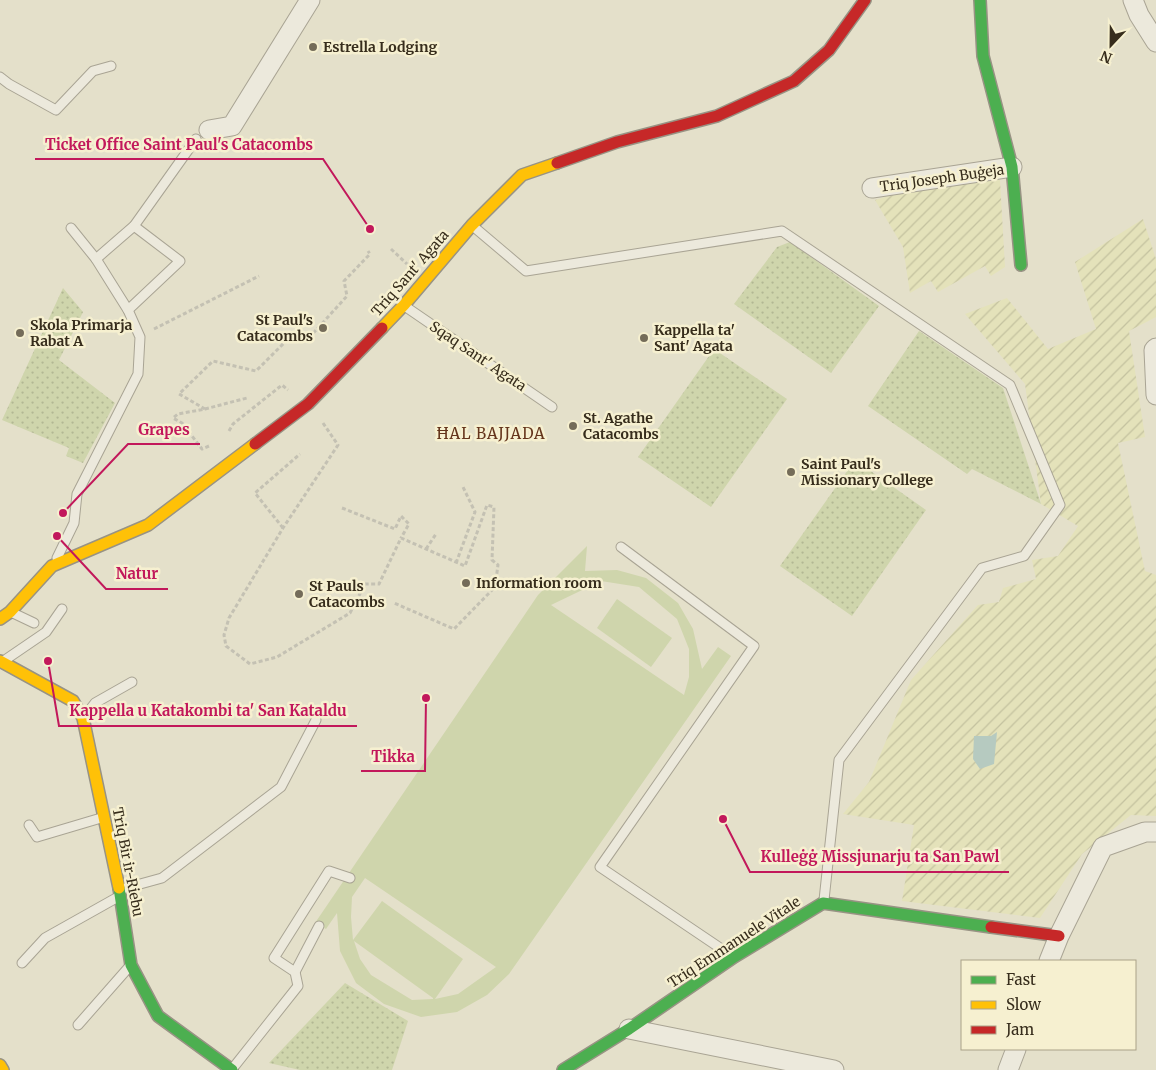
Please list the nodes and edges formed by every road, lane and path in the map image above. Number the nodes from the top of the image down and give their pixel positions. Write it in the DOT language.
graph roads {
  1 [pos="310,0"];
  2 [pos="865,0"];
  3 [pos="980,0"];
  4 [pos="1133,0"];
  5 [pos="1156,42"];
  6 [pos="111,66"];
  7 [pos="0,78"];
  8 [pos="202,134"];
  9 [pos="1012,168"];
  10 [pos="872,188"];
  11 [pos="472,225"];
  12 [pos="134,226"];
  13 [pos="71,228"];
  14 [pos="368,251"];
  15 [pos="96,259"];
  16 [pos="1021,265"];
  17 [pos="260,276"];
  18 [pos="404,305"];
  19 [pos="128,310"];
  20 [pos="140,337"];
  21 [pos="1155,349"];
  22 [pos="289,391"];
  23 [pos="1156,395"];
  24 [pos="248,398"];
  25 [pos="552,407"];
  26 [pos="204,409"];
  27 [pos="318,416"];
  28 [pos="226,436"];
  29 [pos="215,444"];
  30 [pos="300,454"];
  31 [pos="463,487"];
  32 [pos="342,508"];
  33 [pos="283,528"];
  34 [pos="436,534"];
  35 [pos="401,538"];
  36 [pos="621,547"];
  37 [pos="426,549"];
  38 [pos="456,562"];
  39 [pos="52,566"];
  40 [pos="394,603"];
  41 [pos="62,609"];
  42 [pos="10,612"];
  43 [pos="0,619"];
  44 [pos="34,623"];
  45 [pos="1,663"];
  46 [pos="132,682"];
  47 [pos="83,718"];
  48 [pos="316,720"];
  49 [pos="103,818"];
  50 [pos="29,825"];
  51 [pos="1156,832"];
  52 [pos="350,878"];
  53 [pos="120,893"];
  54 [pos="823,903"];
  55 [pos="319,926"];
  56 [pos="1059,936"];
  57 [pos="734,957"];
  58 [pos="1049,960"];
  59 [pos="22,963"];
  60 [pos="131,965"];
  61 [pos="295,972"];
  62 [pos="78,1025"];
  63 [pos="629,1029"];
  64 [pos="1016,1050"];
  65 [pos="0,1065"];
  66 [pos="3,1070"];
  67 [pos="232,1070"];
  68 [pos="563,1070"];
  69 [pos="834,1070"];
  70 [pos="1008,1070"];
  1 -- 8 [label="street"];
  2 -- 11 [label="street, Triq Sant' Agata"];
  3 -- 9 [label="street"];
  4 -- 5 [label="street"];
  6 -- 7 [label="lane"];
  8 -- 12 [label="lane"];
  9 -- 10 [label="street, Triq Joseph Buġeja"];
  9 -- 16 [label="street"];
  11 -- 18 [label="street, Triq Sant' Agata"];
  11 -- 54 [label="lane"];
  12 -- 15 [label="lane"];
  12 -- 19 [label="lane"];
  13 -- 15 [label="lane"];
  14 -- 26 [label="path"];
  15 -- 19 [label="lane"];
  17 -- 20 [label="path"];
  18 -- 25 [label="lane, Sqaq Sant' Agata"];
  18 -- 39 [label="street, Triq Sant' Agata"];
  19 -- 20 [label="lane"];
  20 -- 39 [label="lane"];
  21 -- 23 [label="street"];
  22 -- 28 [label="path"];
  24 -- 26 [label="path"];
  26 -- 29 [label="path"];
  27 -- 33 [label="path"];
  30 -- 33 [label="path"];
  31 -- 38 [label="path"];
  32 -- 35 [label="path"];
  33 -- 35 [label="path"];
  34 -- 37 [label="path"];
  35 -- 37 [label="path"];
  36 -- 57 [label="lane"];
  37 -- 38 [label="path"];
  38 -- 40 [label="path"];
  39 -- 42 [label="street, Triq Sant' Agata"];
  41 -- 45 [label="lane"];
  42 -- 43 [label="street, Triq Sant' Agata"];
  42 -- 44 [label="lane"];
  45 -- 47 [label="street, Triq Bir ir-Riebu"];
  46 -- 47 [label="lane"];
  47 -- 49 [label="street, Triq Bir ir-Riebu"];
  48 -- 53 [label="lane"];
  49 -- 50 [label="lane"];
  49 -- 53 [label="street, Triq Bir ir-Riebu"];
  51 -- 56 [label="street"];
  52 -- 61 [label="lane"];
  53 -- 59 [label="lane"];
  53 -- 60 [label="street, Triq Bir ir-Riebu"];
  54 -- 56 [label="street, Triq Emmanuele Vitale"];
  54 -- 57 [label="street, Triq Emmanuele Vitale"];
  55 -- 61 [label="lane"];
  56 -- 58 [label="street"];
  57 -- 63 [label="street, Triq Emmanuele Vitale"];
  60 -- 62 [label="lane"];
  60 -- 67 [label="street, Triq Bir ir-Riebu"];
  61 -- 67 [label="lane"];
  63 -- 68 [label="street, Triq Emmanuele Vitale"];
  63 -- 69 [label="street"];
  64 -- 70 [label="street"];
  65 -- 66 [label="street"];
}
